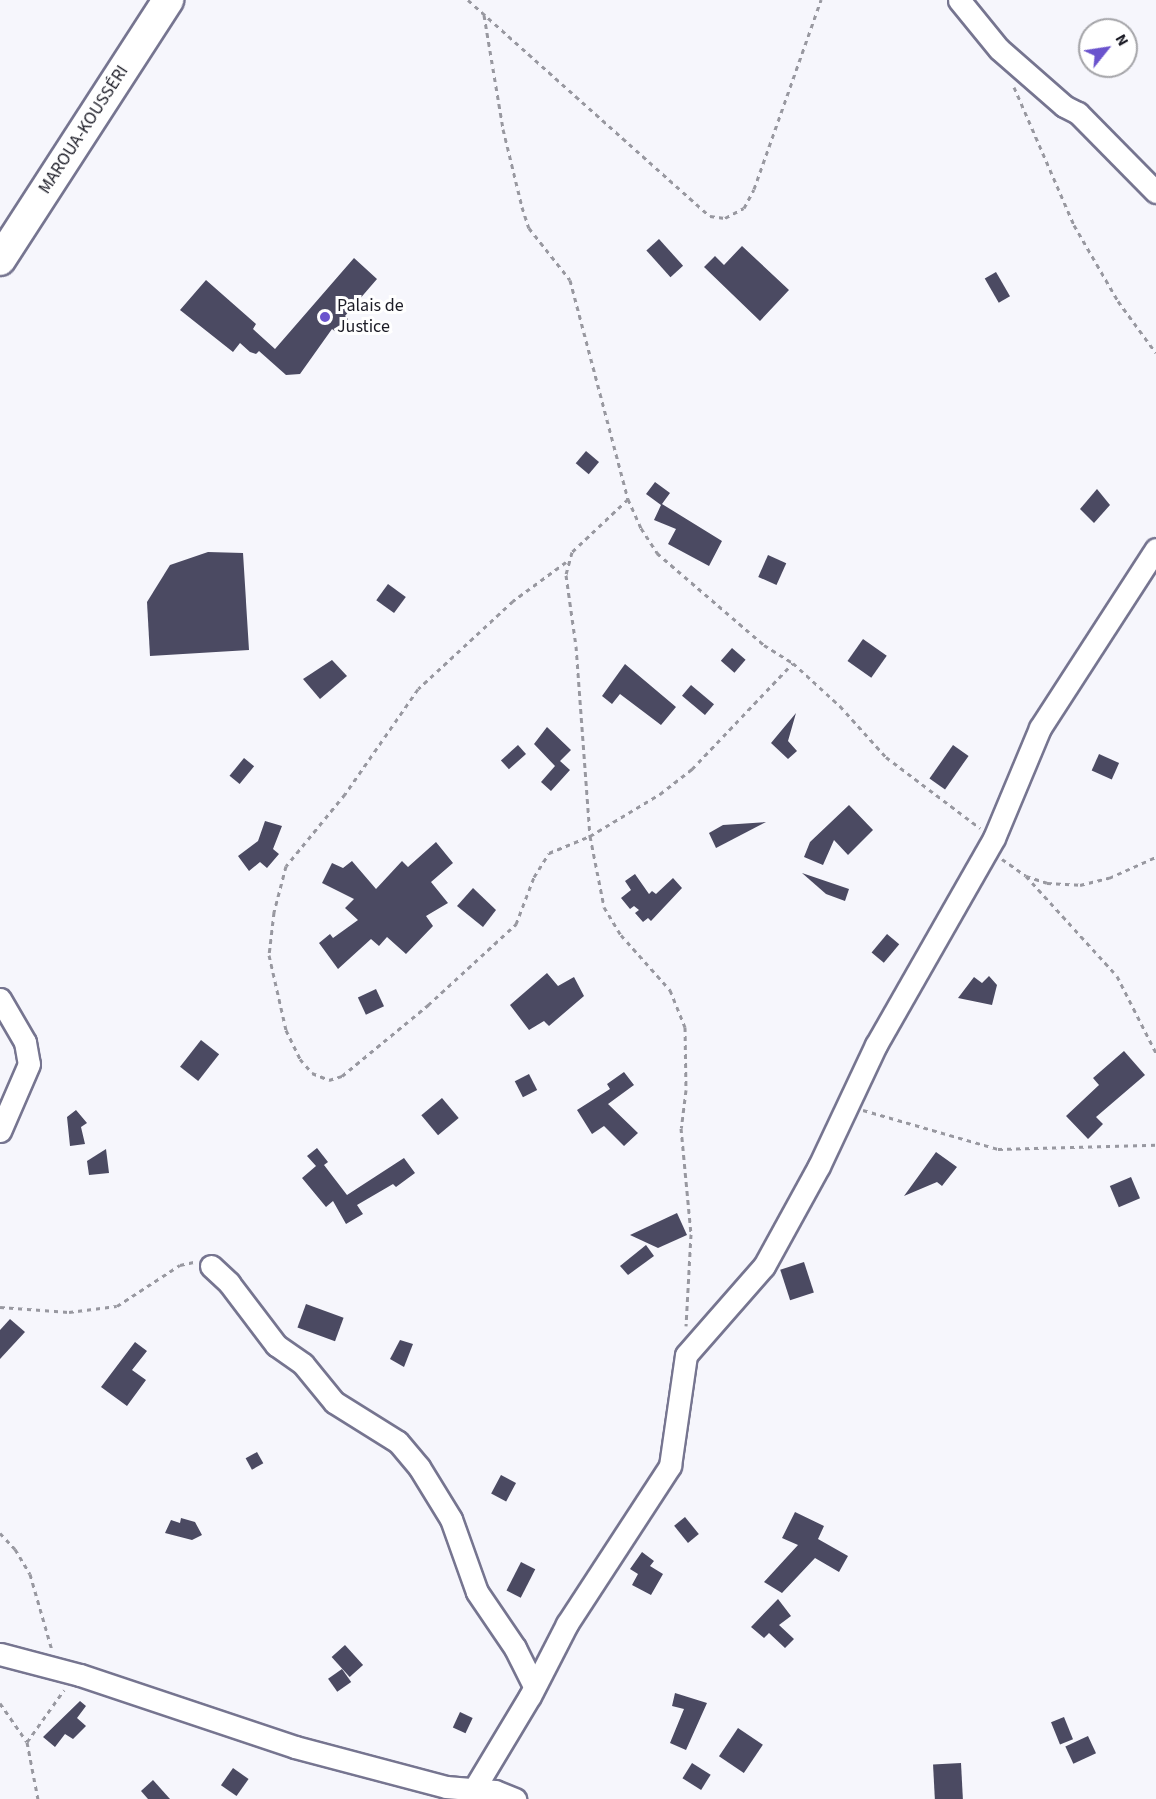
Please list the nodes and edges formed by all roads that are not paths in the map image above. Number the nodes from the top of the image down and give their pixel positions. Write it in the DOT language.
graph roads {
  1 [pos="168,0"];
  2 [pos="959,0"];
  3 [pos="1156,192"];
  4 [pos="0,260"];
  5 [pos="1156,549"];
  6 [pos="0,999"];
  7 [pos="0,1131"];
  8 [pos="211,1266"];
  9 [pos="0,1654"];
  10 [pos="534,1686"];
  11 [pos="470,1794"];
  12 [pos="515,1799"];
  1 -- 4 [label="highway, MAROUA-KOUSSÉRI"];
  2 -- 3 [label="street"];
  5 -- 10 [label="street"];
  6 -- 7 [label="street"];
  8 -- 10 [label="street"];
  9 -- 11 [label="street"];
  10 -- 11 [label="street"];
  11 -- 12 [label="street"];
}
